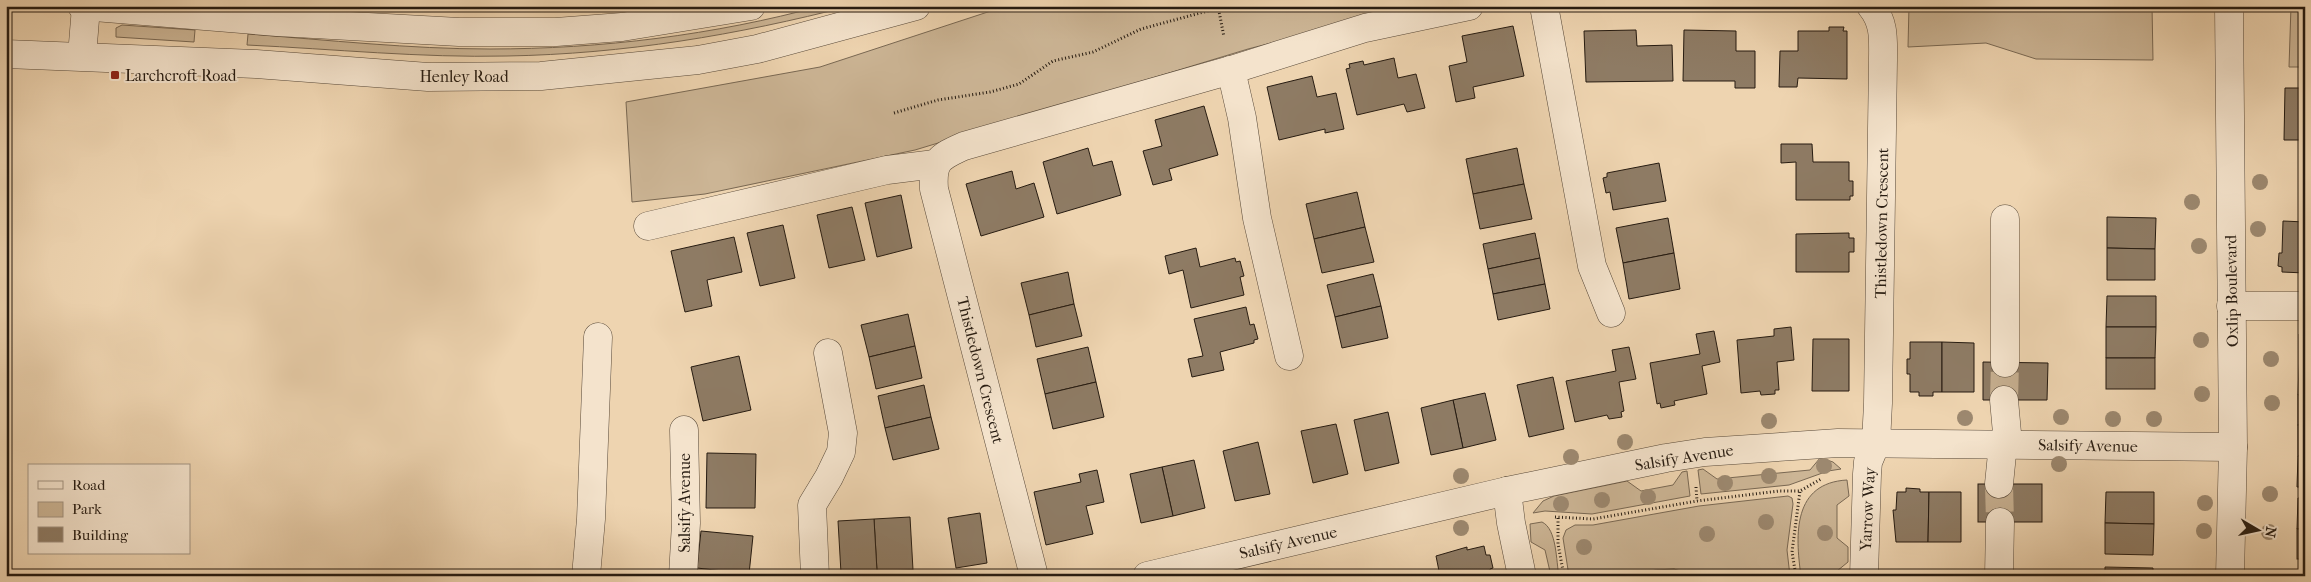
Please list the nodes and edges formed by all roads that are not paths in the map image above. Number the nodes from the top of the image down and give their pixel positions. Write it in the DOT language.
graph roads {
  1 [pos="84,6"];
  2 [pos="752,6"];
  3 [pos="916,6"];
  4 [pos="1469,6"];
  5 [pos="1544,6"];
  6 [pos="1871,6"];
  7 [pos="2229,6"];
  8 [pos="6,54"];
  9 [pos="82,56"];
  10 [pos="1231,70"];
  11 [pos="935,164"];
  12 [pos="2005,219"];
  13 [pos="648,226"];
  14 [pos="2231,306"];
  15 [pos="2305,306"];
  16 [pos="1611,313"];
  17 [pos="598,337"];
  18 [pos="828,353"];
  19 [pos="1289,356"];
  20 [pos="2005,362"];
  21 [pos="2004,400"];
  22 [pos="684,430"];
  23 [pos="1876,443"];
  24 [pos="2005,444"];
  25 [pos="2233,447"];
  26 [pos="1999,484"];
  27 [pos="1507,491"];
  28 [pos="2000,522"];
  29 [pos="586,576"];
  30 [pos="684,576"];
  31 [pos="815,576"];
  32 [pos="1034,576"];
  33 [pos="1148,576"];
  34 [pos="1522,576"];
  35 [pos="1864,576"];
  36 [pos="1999,576"];
  37 [pos="2230,576"];
  1 -- 2 [label="street"];
  1 -- 9 [label="street"];
  3 -- 9 [label="street, Henley Road"];
  4 -- 10 [label="street"];
  5 -- 16 [label="street"];
  6 -- 23 [label="street, Thistledown Crescent"];
  7 -- 14 [label="street, Oxlip Boulevard"];
  8 -- 9 [label="street, Henley Road"];
  10 -- 11 [label="street"];
  10 -- 19 [label="street"];
  11 -- 13 [label="street"];
  11 -- 32 [label="street, Thistledown Crescent"];
  12 -- 20 [label="street"];
  14 -- 15 [label="street"];
  14 -- 25 [label="street, Oxlip Boulevard"];
  17 -- 29 [label="street"];
  18 -- 31 [label="street"];
  21 -- 24 [label="street"];
  22 -- 30 [label="street, Salsify Avenue"];
  23 -- 24 [label="street, Salsify Avenue"];
  23 -- 27 [label="street, Salsify Avenue"];
  23 -- 35 [label="street, Yarrow Way"];
  24 -- 25 [label="street, Salsify Avenue"];
  24 -- 26 [label="street"];
  25 -- 37 [label="street, Oxlip Boulevard"];
  27 -- 33 [label="street, Salsify Avenue"];
  27 -- 34 [label="street"];
  28 -- 36 [label="street"];
}
